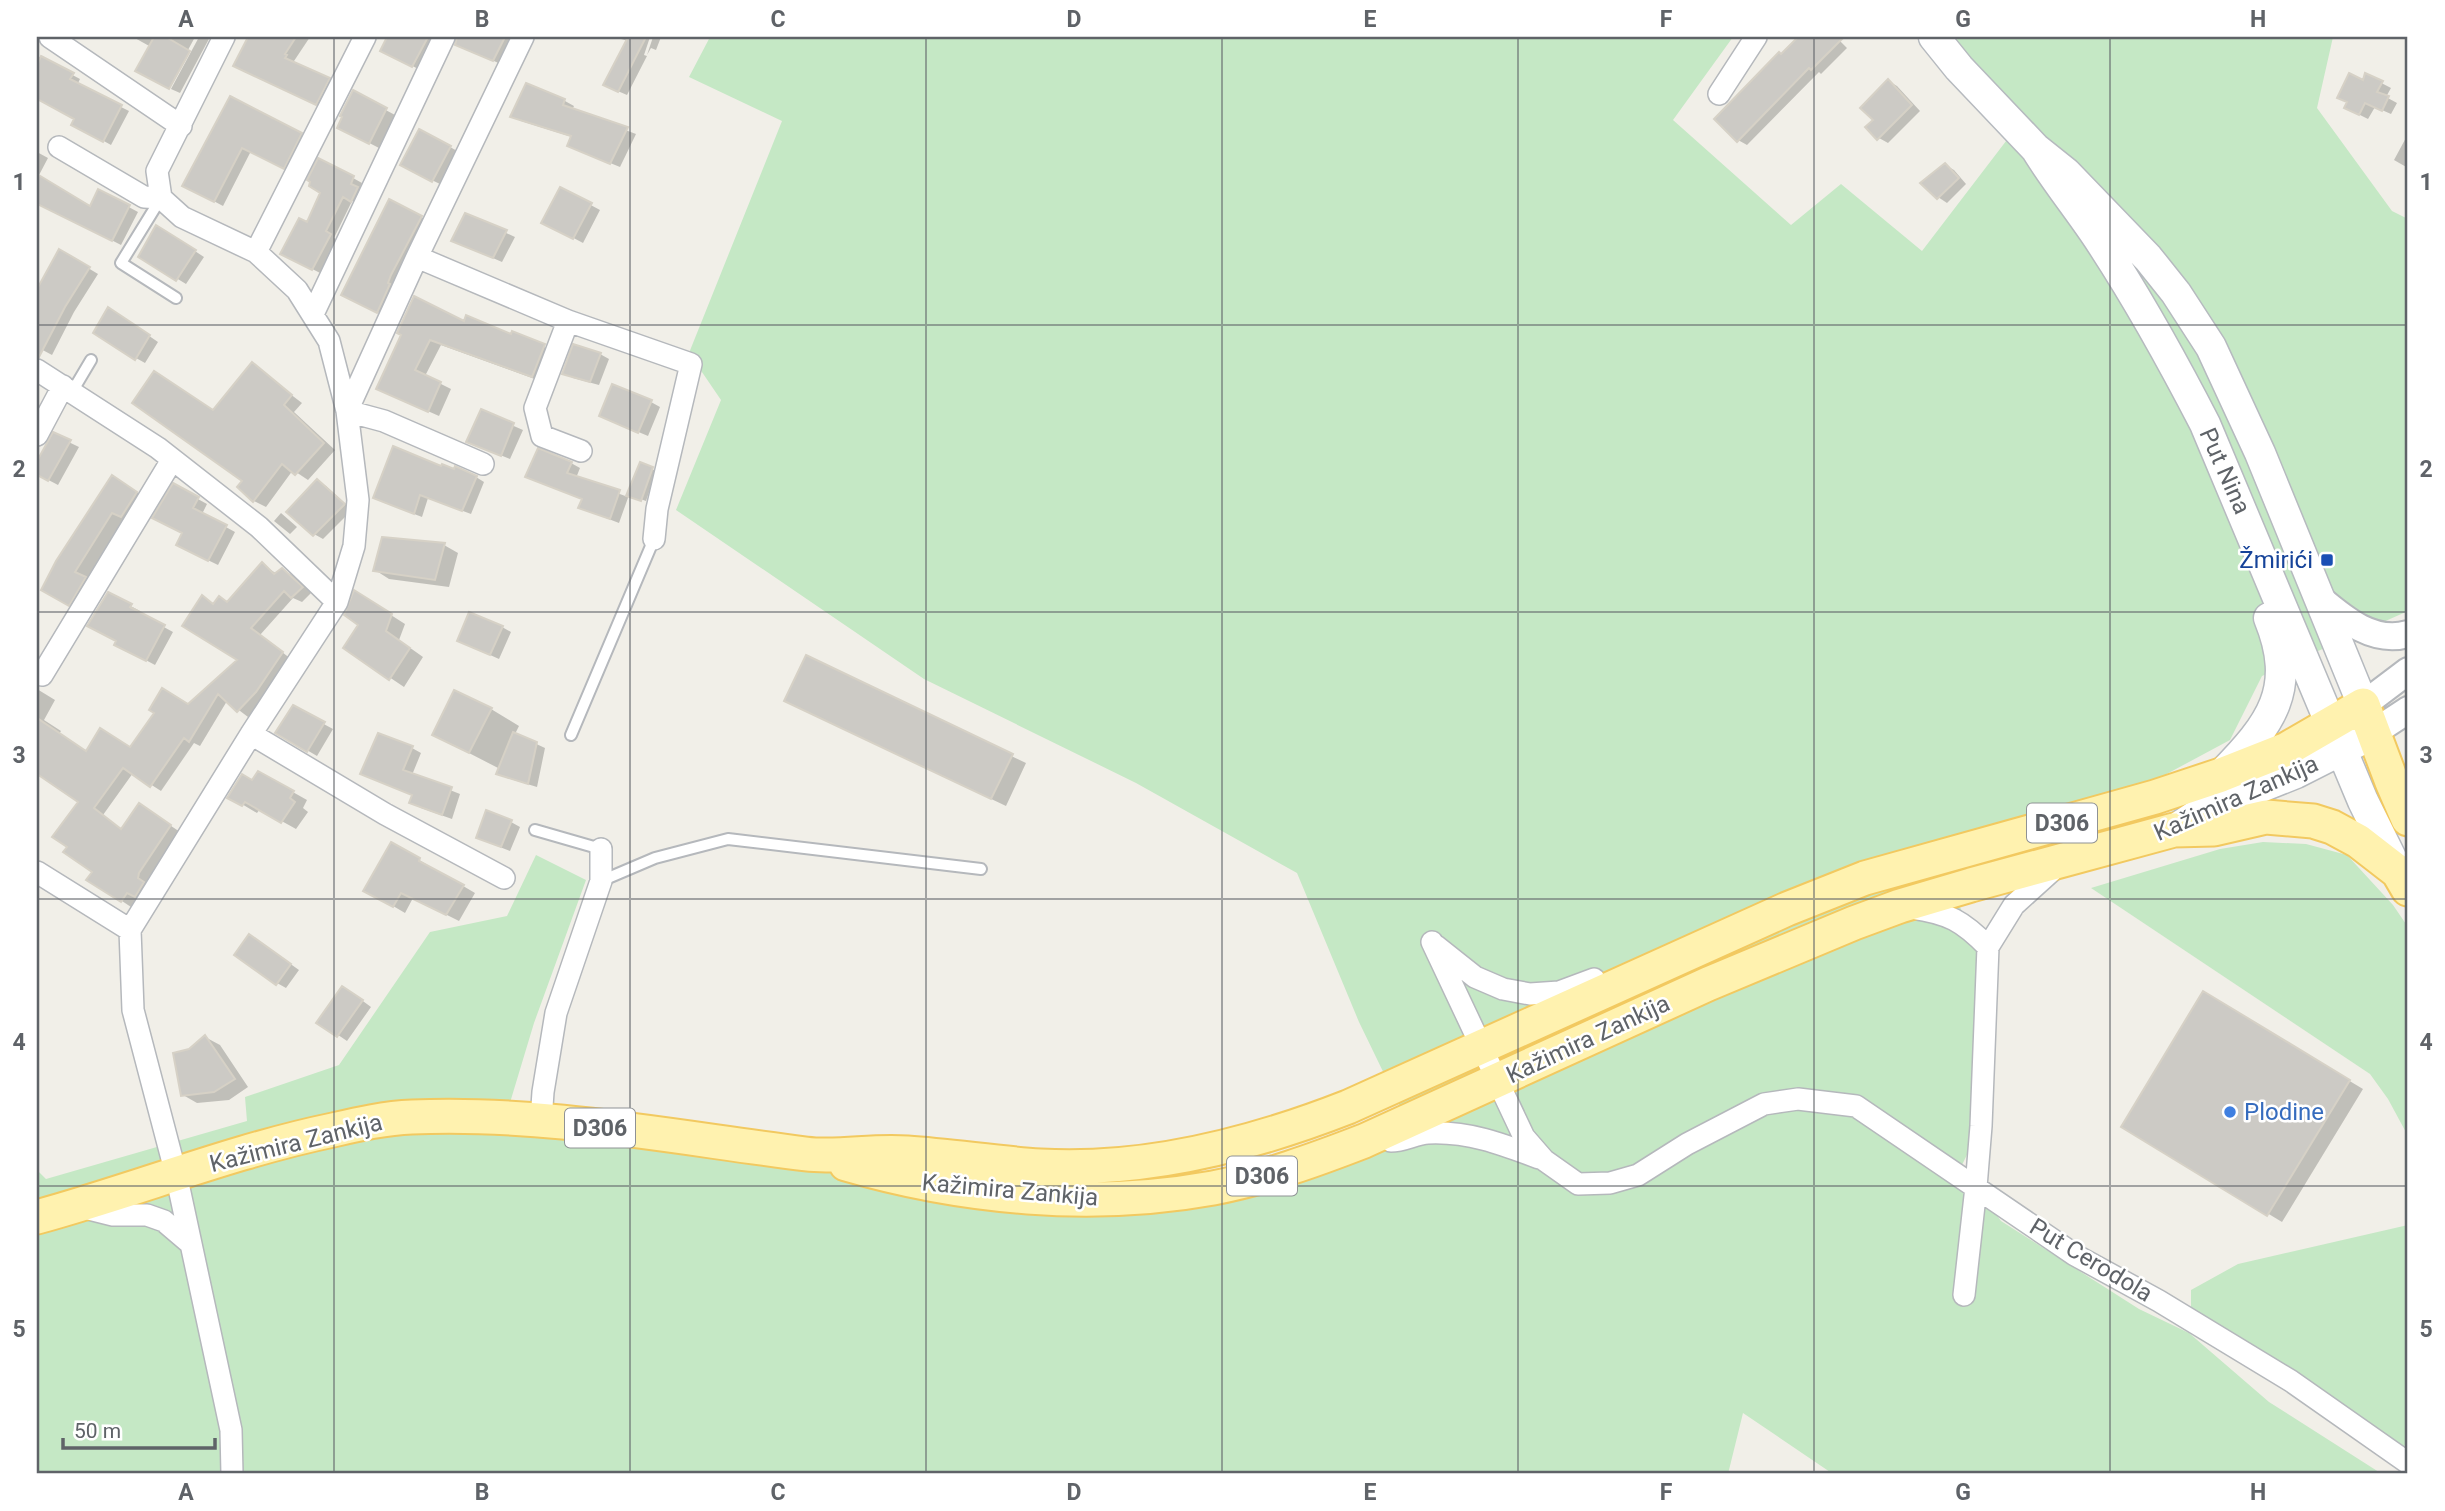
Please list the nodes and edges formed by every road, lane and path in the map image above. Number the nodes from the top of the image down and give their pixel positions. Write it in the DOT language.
graph roads {
  1 [pos="50,37"];
  2 [pos="224,37"];
  3 [pos="365,37"];
  4 [pos="444,37"];
  5 [pos="523,37"];
  6 [pos="1756,37"];
  7 [pos="1934,37"];
  8 [pos="1719,94"];
  9 [pos="181,126"];
  10 [pos="59,147"];
  11 [pos="2036,149"];
  12 [pos="161,198"];
  13 [pos="256,252"];
  14 [pos="417,257"];
  15 [pos="176,298"];
  16 [pos="313,314"];
  17 [pos="568,321"];
  18 [pos="90,360"];
  19 [pos="37,370"];
  20 [pos="67,389"];
  21 [pos="347,411"];
  22 [pos="37,435"];
  23 [pos="581,451"];
  24 [pos="172,460"];
  25 [pos="483,464"];
  26 [pos="654,539"];
  27 [pos="2269,573"];
  28 [pos="2319,598"];
  29 [pos="337,602"];
  30 [pos="2408,634"];
  31 [pos="2408,671"];
  32 [pos="42,675"];
  33 [pos="2408,710"];
  34 [pos="2368,719"];
  35 [pos="251,734"];
  36 [pos="571,735"];
  37 [pos="2337,736"];
  38 [pos="2221,775"];
  39 [pos="2408,819"];
  40 [pos="535,830"];
  41 [pos="2174,830"];
  42 [pos="601,849"];
  43 [pos="2063,860"];
  44 [pos="981,869"];
  45 [pos="37,872"];
  46 [pos="504,878"];
  47 [pos="601,881"];
  48 [pos="2403,881"];
  49 [pos="1900,906"];
  50 [pos="130,930"];
  51 [pos="1988,947"];
  52 [pos="1666,963"];
  53 [pos="1480,1047"];
  54 [pos="1496,1081"];
  55 [pos="541,1121"];
  56 [pos="1364,1141"];
  57 [pos="812,1154"];
  58 [pos="1544,1160"];
  59 [pos="176,1174"];
  60 [pos="1976,1187"];
  61 [pos="78,1206"];
  62 [pos="37,1217"];
  63 [pos="191,1244"];
  64 [pos="1964,1295"];
  65 [pos="2408,1463"];
  66 [pos="232,1474"];
  1 -- 9 [label="street"];
  2 -- 9 [label="street"];
  3 -- 13 [label="street"];
  4 -- 16 [label="street"];
  5 -- 14 [label="street"];
  6 -- 8 [label="street"];
  7 -- 11 [label="main road, Put Nina"];
  9 -- 12 [label="street"];
  10 -- 12 [label="street"];
  11 -- 27 [label="main road, Put Nina"];
  11 -- 28 [label="main road, Put Nina"];
  12 -- 13 [label="street"];
  12 -- 15 [label="lane"];
  13 -- 16 [label="street"];
  14 -- 17 [label="street"];
  14 -- 21 [label="street"];
  16 -- 21 [label="street"];
  17 -- 23 [label="street"];
  17 -- 26 [label="street"];
  18 -- 20 [label="lane"];
  19 -- 20 [label="street"];
  20 -- 22 [label="street"];
  20 -- 24 [label="street"];
  21 -- 25 [label="street"];
  21 -- 29 [label="street"];
  24 -- 29 [label="street"];
  24 -- 32 [label="street"];
  26 -- 36 [label="lane"];
  27 -- 37 [label="main road, Put Nina"];
  27 -- 38 [label="main road"];
  28 -- 30 [label="street"];
  28 -- 34 [label="main road, Put Nina"];
  29 -- 35 [label="street"];
  31 -- 34 [label="street"];
  33 -- 34 [label="street"];
  34 -- 37 [label="main road, D306"];
  34 -- 39 [label="main road, Put Nina"];
  35 -- 46 [label="street"];
  35 -- 50 [label="street"];
  37 -- 38 [label="main road, Kažimira Zankija / D306"];
  37 -- 41 [label="main road, Kažimira Zankija"];
  37 -- 48 [label="main road, Put Nina"];
  38 -- 52 [label="main road, Kažimira Zankija / D306"];
  40 -- 42 [label="lane"];
  41 -- 43 [label="main road, Kažimira Zankija / D306"];
  41 -- 48 [label="main road, D306"];
  42 -- 47 [label="street"];
  43 -- 49 [label="main road, Kažimira Zankija / D306"];
  43 -- 51 [label="street"];
  44 -- 47 [label="lane"];
  45 -- 50 [label="street"];
  47 -- 55 [label="street"];
  49 -- 51 [label="street"];
  49 -- 54 [label="main road, Kažimira Zankija / D306"];
  50 -- 59 [label="street"];
  51 -- 60 [label="street"];
  52 -- 53 [label="main road, Kažimira Zankija / D306"];
  52 -- 53 [label="street"];
  53 -- 54 [label="street"];
  53 -- 57 [label="main road, Kažimira Zankija / D306"];
  54 -- 56 [label="main road, Kažimira Zankija / D306"];
  54 -- 58 [label="street"];
  55 -- 57 [label="main road, Kažimira Zankija / D306"];
  55 -- 59 [label="main road, Kažimira Zankija / D306"];
  56 -- 57 [label="main road, Kažimira Zankija / D306"];
  56 -- 58 [label="street"];
  58 -- 60 [label="street, Put Cerodola"];
  59 -- 61 [label="main road, Kažimira Zankija / D306"];
  59 -- 63 [label="street"];
  60 -- 64 [label="street"];
  60 -- 65 [label="street, Put Cerodola"];
  61 -- 62 [label="main road, Kažimira Zankija / D306"];
  61 -- 63 [label="street"];
  63 -- 66 [label="street"];
}
